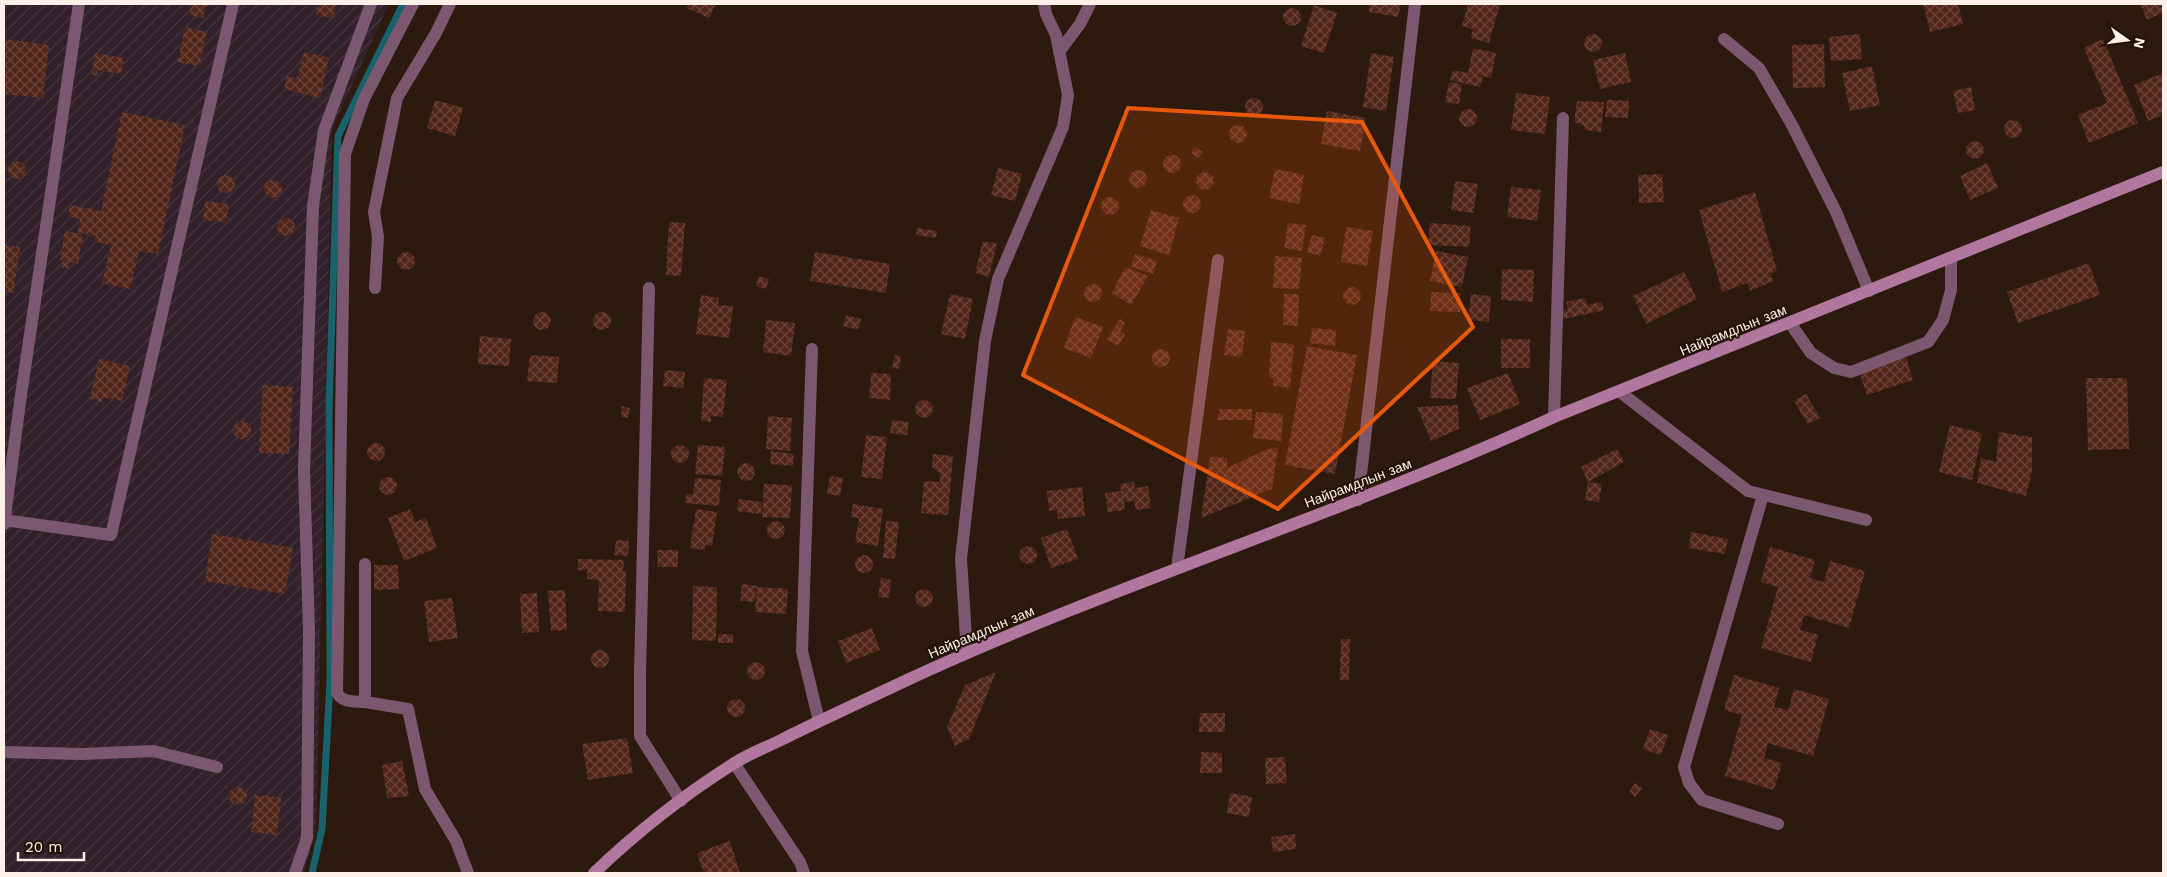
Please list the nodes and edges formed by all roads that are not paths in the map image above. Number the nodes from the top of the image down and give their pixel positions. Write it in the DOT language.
graph roads {
  1 [pos="79,4"];
  2 [pos="234,4"];
  3 [pos="371,4"];
  4 [pos="413,4"];
  5 [pos="450,4"];
  6 [pos="1044,4"];
  7 [pos="1090,4"];
  8 [pos="1415,4"];
  9 [pos="1724,39"];
  10 [pos="1060,52"];
  11 [pos="1563,118"];
  12 [pos="2163,172"];
  13 [pos="1951,258"];
  14 [pos="1218,260"];
  15 [pos="375,288"];
  16 [pos="649,288"];
  17 [pos="1869,291"];
  18 [pos="1790,323"];
  19 [pos="812,349"];
  20 [pos="1620,392"];
  21 [pos="1554,417"];
  22 [pos="1763,495"];
  23 [pos="1358,500"];
  24 [pos="4,520"];
  25 [pos="1866,520"];
  26 [pos="4,524"];
  27 [pos="365,564"];
  28 [pos="1177,568"];
  29 [pos="967,652"];
  30 [pos="365,702"];
  31 [pos="819,721"];
  32 [pos="4,752"];
  33 [pos="734,763"];
  34 [pos="217,768"];
  35 [pos="681,801"];
  36 [pos="1778,824"];
  37 [pos="295,873"];
  38 [pos="468,873"];
  39 [pos="594,873"];
  40 [pos="804,873"];
  1 -- 24 [label="street"];
  2 -- 24 [label="street"];
  3 -- 37 [label="street"];
  4 -- 30 [label="street"];
  5 -- 15 [label="street"];
  6 -- 10 [label="street"];
  7 -- 10 [label="street"];
  8 -- 23 [label="street"];
  9 -- 17 [label="street"];
  10 -- 29 [label="street"];
  11 -- 21 [label="street"];
  12 -- 13 [label="main road, Найрамдлын зам"];
  13 -- 17 [label="main road, Найрамдлын зам"];
  13 -- 18 [label="street"];
  14 -- 28 [label="street"];
  16 -- 35 [label="street"];
  17 -- 18 [label="main road, Найрамдлын зам"];
  18 -- 20 [label="main road, Найрамдлын зам"];
  19 -- 31 [label="street"];
  20 -- 21 [label="main road, Найрамдлын зам"];
  20 -- 22 [label="street"];
  21 -- 23 [label="main road, Найрамдлын зам"];
  22 -- 25 [label="street"];
  22 -- 36 [label="street"];
  23 -- 28 [label="main road, Найрамдлын зам"];
  24 -- 26 [label="street"];
  27 -- 30 [label="street"];
  28 -- 29 [label="main road, Найрамдлын зам"];
  29 -- 31 [label="main road, Найрамдлын зам"];
  30 -- 38 [label="street"];
  31 -- 33 [label="main road, Найрамдлын зам"];
  32 -- 34 [label="street"];
  33 -- 35 [label="main road, Найрамдлын зам"];
  33 -- 40 [label="street"];
  35 -- 39 [label="main road, Найрамдлын зам"];
}
